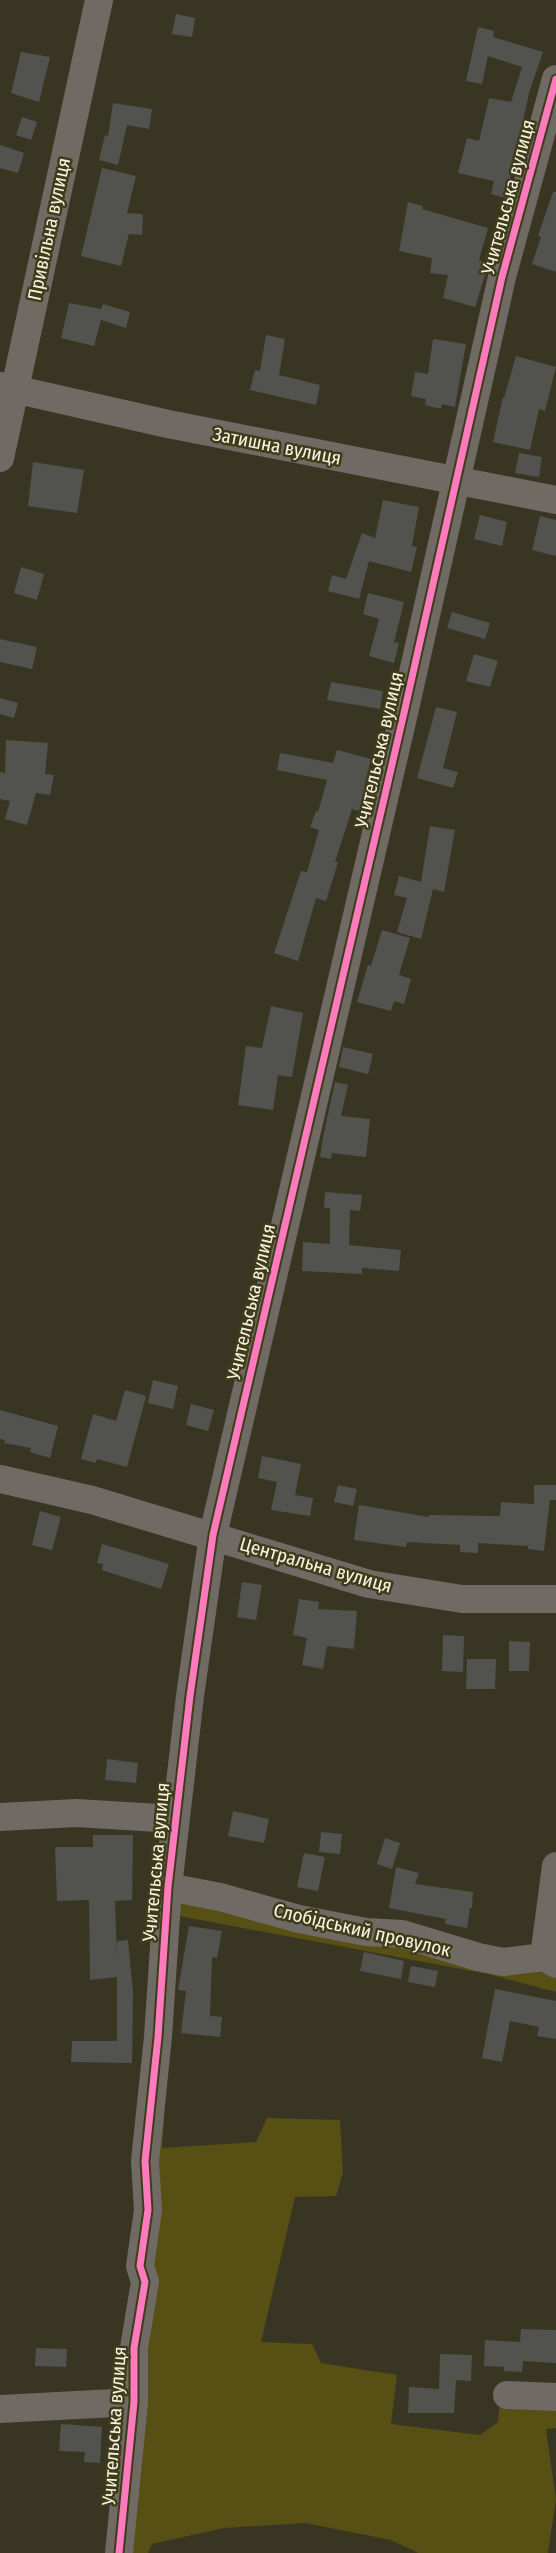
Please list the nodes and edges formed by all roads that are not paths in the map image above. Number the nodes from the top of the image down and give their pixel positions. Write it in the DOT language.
graph roads {
  1 [pos="99,0"];
  2 [pos="556,79"];
  3 [pos="7,388"];
  4 [pos="0,458"];
  5 [pos="456,482"];
  6 [pos="556,500"];
  7 [pos="0,1479"];
  8 [pos="213,1535"];
  9 [pos="556,1599"];
  10 [pos="0,1817"];
  11 [pos="176,1819"];
  12 [pos="556,1866"];
  13 [pos="168,1887"];
  14 [pos="550,1961"];
  15 [pos="507,2396"];
  16 [pos="556,2397"];
  17 [pos="134,2402"];
  18 [pos="0,2409"];
  19 [pos="119,2553"];
  1 -- 3 [label="street, Привільна вулиця"];
  2 -- 5 [label="street, Учительська вулиця"];
  3 -- 4 [label="street, Привільна вулиця"];
  3 -- 5 [label="street, Затишна вулиця"];
  5 -- 6 [label="street, Затишна вулиця"];
  5 -- 8 [label="street, Учительська вулиця"];
  7 -- 8 [label="street, Центральна вулиця"];
  8 -- 9 [label="street, Центральна вулиця"];
  8 -- 11 [label="street, Учительська вулиця"];
  10 -- 11 [label="street"];
  11 -- 13 [label="street, Учительська вулиця"];
  12 -- 14 [label="street"];
  13 -- 14 [label="street, Слобідський провулок"];
  13 -- 17 [label="street, Учительська вулиця"];
  15 -- 16 [label="street"];
  17 -- 18 [label="street"];
  17 -- 19 [label="street, Учительська вулиця"];
}
